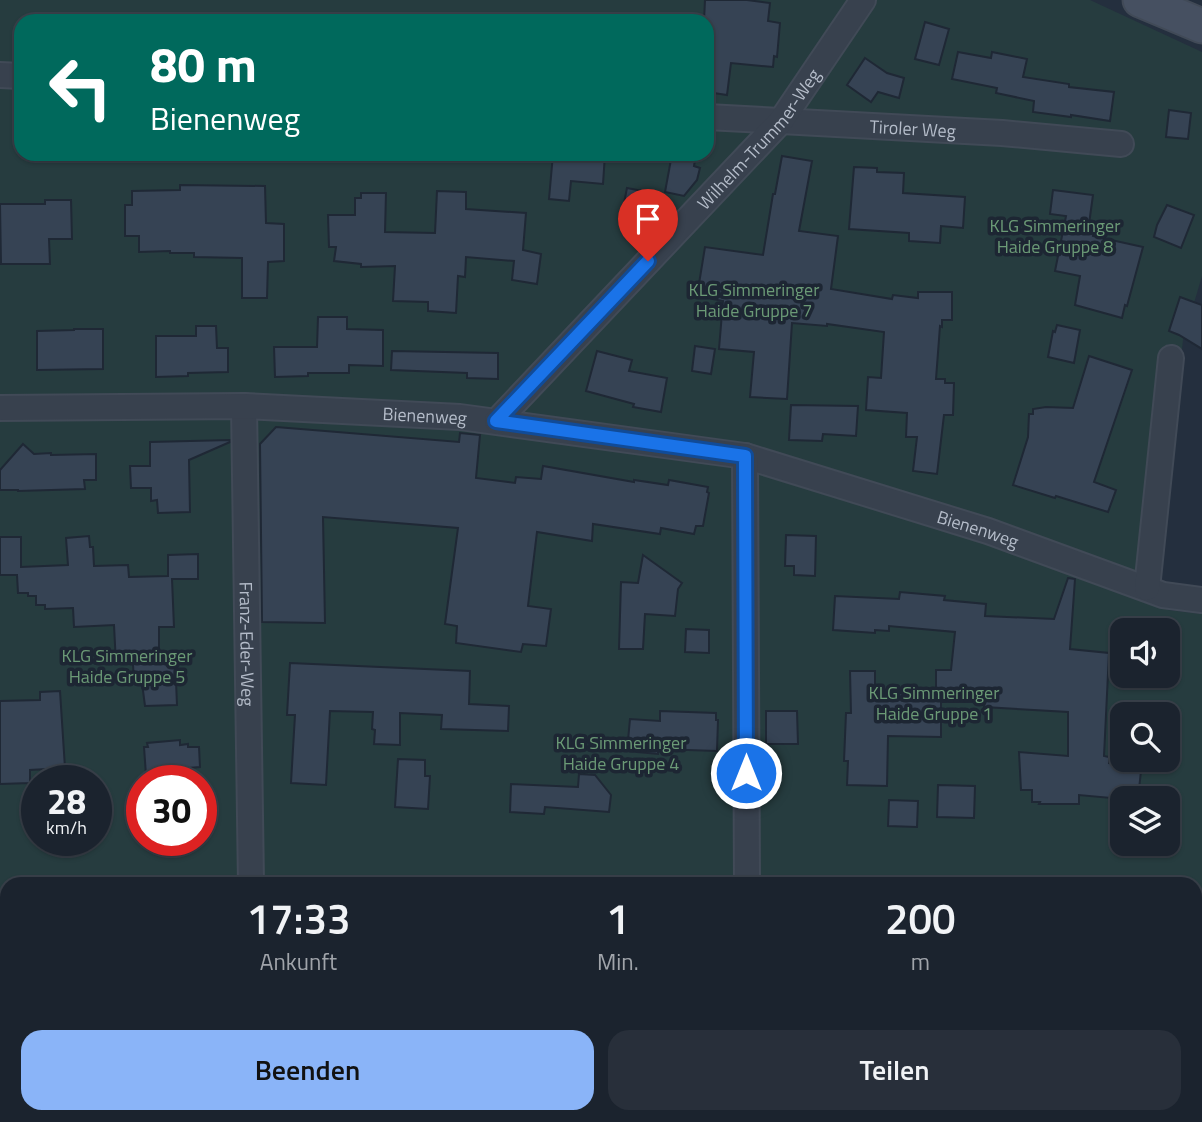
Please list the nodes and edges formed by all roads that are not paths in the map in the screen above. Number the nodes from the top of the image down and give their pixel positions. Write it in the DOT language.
graph roads {
  1 [pos="863,0"];
  2 [pos="1140,0"];
  3 [pos="1190,14"];
  4 [pos="714,117"];
  5 [pos="781,121"];
  6 [pos="1121,144"];
  7 [pos="1171,358"];
  8 [pos="244,406"];
  9 [pos="0,408"];
  10 [pos="496,421"];
  11 [pos="745,456"];
  12 [pos="1147,589"];
  13 [pos="1202,600"];
  14 [pos="251,877"];
  15 [pos="747,877"];
  1 -- 5 [label="street, Wilhelm-Trummer-Weg"];
  2 -- 3 [label="street"];
  4 -- 5 [label="street, Tiroler Weg"];
  5 -- 6 [label="street, Tiroler Weg"];
  5 -- 10 [label="street, Wilhelm-Trummer-Weg"];
  7 -- 12 [label="street"];
  8 -- 9 [label="street, Bienenweg"];
  8 -- 10 [label="street, Bienenweg"];
  8 -- 14 [label="street, Franz-Eder-Weg"];
  10 -- 11 [label="street, Bienenweg"];
  11 -- 12 [label="street, Bienenweg"];
  11 -- 15 [label="street"];
  12 -- 13 [label="street, Bienenweg"];
}
